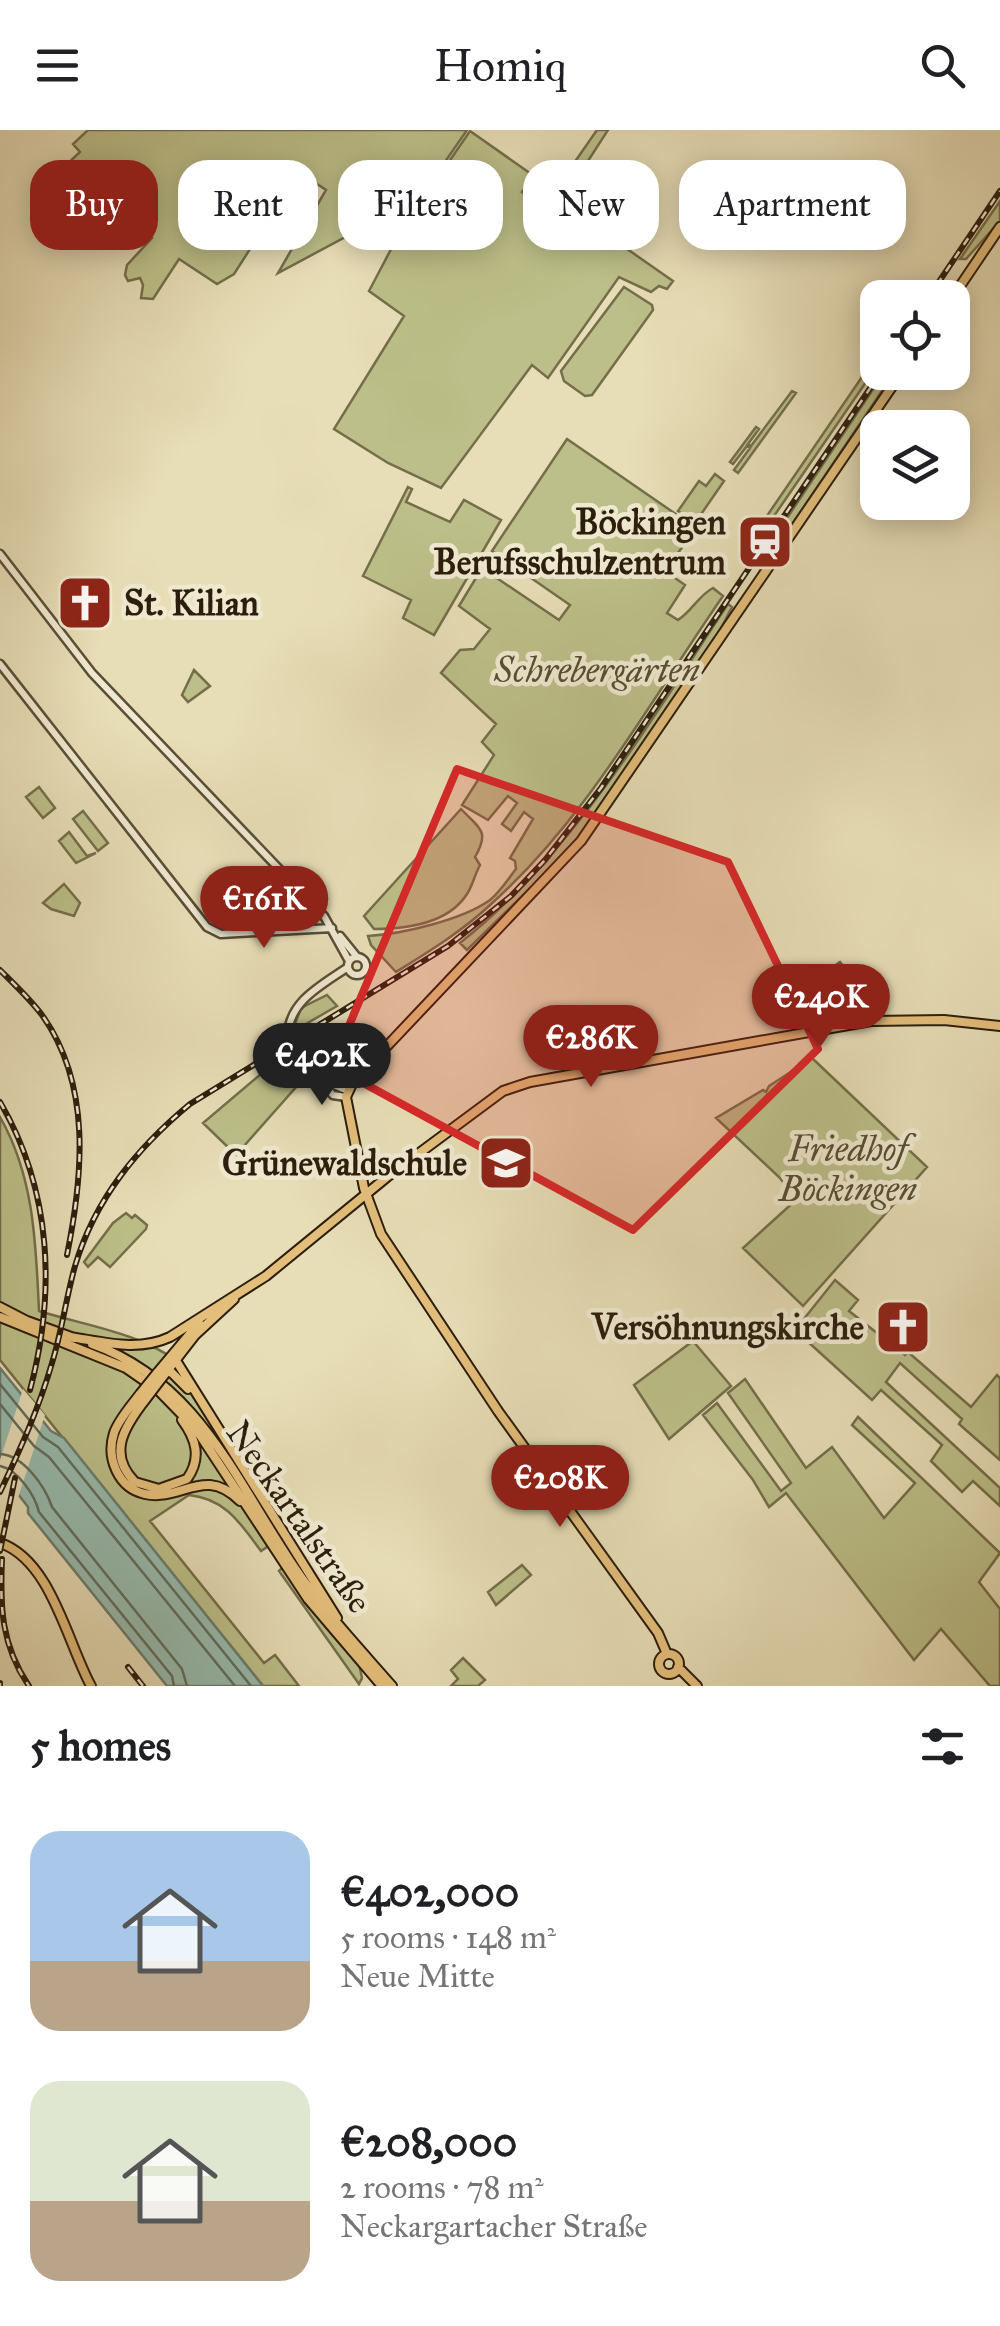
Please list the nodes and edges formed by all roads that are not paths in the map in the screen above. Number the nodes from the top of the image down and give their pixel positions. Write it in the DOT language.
graph roads {
  1 [pos="1000,228"];
  2 [pos="964,280"];
  3 [pos="890,390"];
  4 [pos="0,554"];
  5 [pos="0,664"];
  6 [pos="332,928"];
  7 [pos="1000,1026"];
  8 [pos="288,1036"];
  9 [pos="292,1050"];
  10 [pos="347,1096"];
  11 [pos="366,1194"];
  12 [pos="244,1289"];
  13 [pos="0,1306"];
  14 [pos="208,1312"];
  15 [pos="0,1320"];
  16 [pos="70,1337"];
  17 [pos="175,1359"];
  18 [pos="162,1372"];
  19 [pos="164,1396"];
  20 [pos="142,1397"];
  21 [pos="210,1418"];
  22 [pos="250,1512"];
  23 [pos="0,1542"];
  24 [pos="350,1638"];
  25 [pos="666,1654"];
  26 [pos="678,1668"];
  27 [pos="91,1686"];
  28 [pos="382,1686"];
  29 [pos="392,1686"];
  30 [pos="696,1686"];
  1 -- 2 [label="main road"];
  3 -- 10 [label="main road"];
  4 -- 6 [label="street"];
  5 -- 6 [label="street"];
  6 -- 8 [label="street"];
  7 -- 11 [label="main road"];
  9 -- 10 [label="street"];
  10 -- 11 [label="main road"];
  11 -- 12 [label="main road"];
  11 -- 25 [label="main road"];
  12 -- 14 [label="main road"];
  12 -- 17 [label="main road"];
  13 -- 16 [label="main road, Neckartalstraße"];
  14 -- 16 [label="main road"];
  14 -- 18 [label="main road, Neckartalstraße"];
  15 -- 19 [label="main road, Neckartalstraße"];
  16 -- 24 [label="main road, Neckartalstraße"];
  17 -- 18 [label="main road"];
  17 -- 21 [label="main road"];
  18 -- 20 [label="main road, Neckartalstraße, bridge"];
  18 -- 21 [label="main road"];
  19 -- 20 [label="main road, Neckartalstraße"];
  19 -- 22 [label="main road, Neckartalstraße"];
  20 -- 22 [label="main road, Neckartalstraße"];
  21 -- 24 [label="main road"];
  22 -- 28 [label="main road, Neckartalstraße"];
  23 -- 27 [label="main road"];
  24 -- 29 [label="main road, Neckartalstraße"];
  25 -- 26 [label="main road"];
  25 -- 26 [label="main road"];
  26 -- 30 [label="main road"];
}
